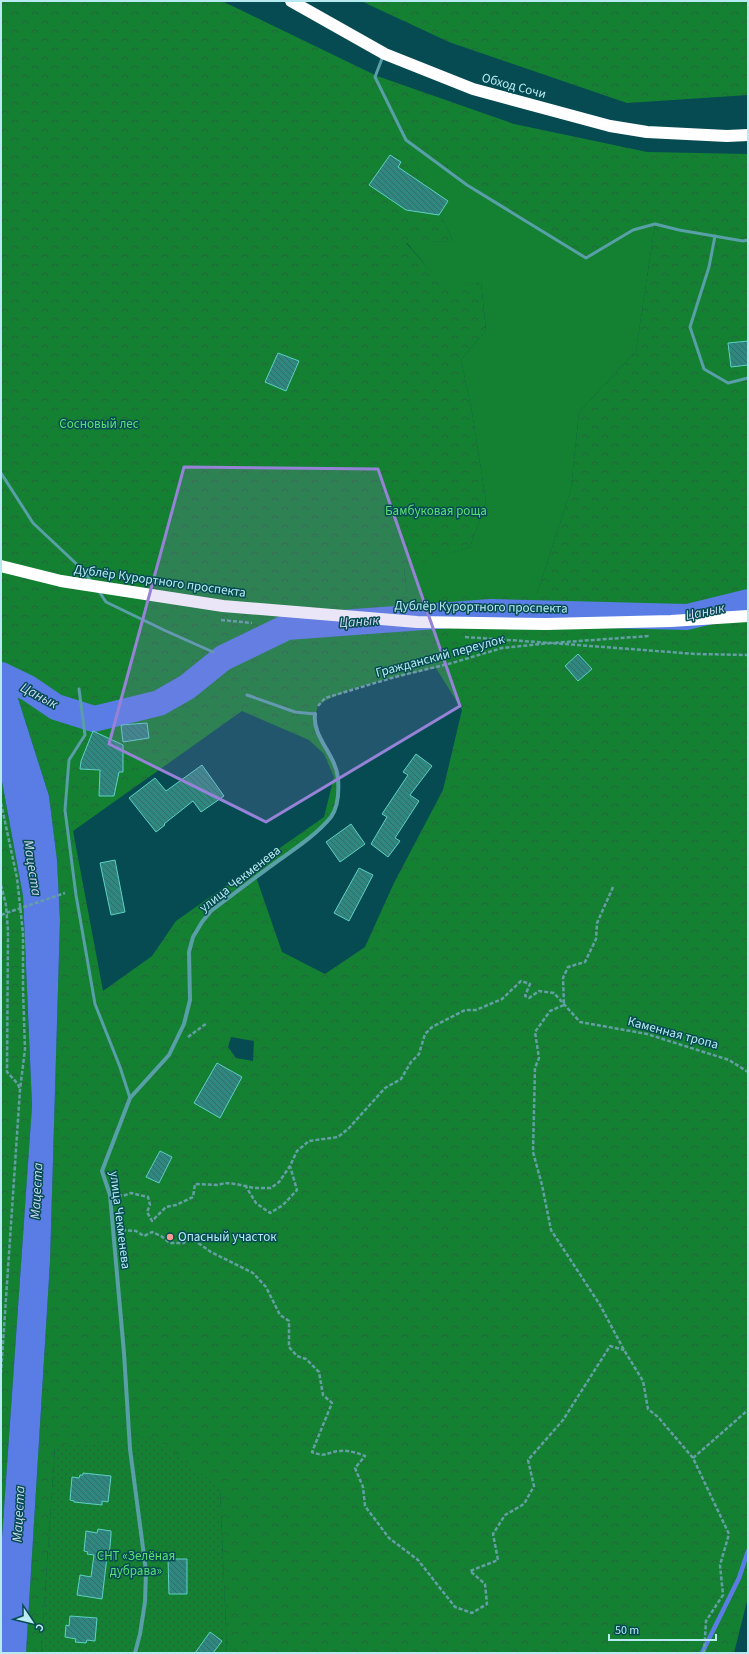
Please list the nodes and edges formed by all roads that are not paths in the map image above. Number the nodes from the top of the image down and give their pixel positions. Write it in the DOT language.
graph roads {
  1 [pos="291,1"];
  2 [pos="385,54"];
  3 [pos="748,135"];
  4 [pos="715,236"];
  5 [pos="748,240"];
  6 [pos="748,378"];
  7 [pos="1,473"];
  8 [pos="1,566"];
  9 [pos="748,616"];
  10 [pos="213,652"];
  11 [pos="79,689"];
  12 [pos="247,695"];
  13 [pos="315,714"];
  14 [pos="130,1098"];
  15 [pos="135,1653"];
  1 -- 2 [label="highway, Обход Сочи"];
  2 -- 3 [label="highway, Обход Сочи"];
  2 -- 4 [label="lane"];
  4 -- 5 [label="lane"];
  4 -- 6 [label="lane"];
  7 -- 10 [label="lane"];
  8 -- 9 [label="highway, Дублёр Курортного проспекта, bridge"];
  11 -- 14 [label="lane"];
  12 -- 13 [label="lane"];
  13 -- 14 [label="street, улица Чекменева"];
  14 -- 15 [label="street, улица Чекменева"];
}
